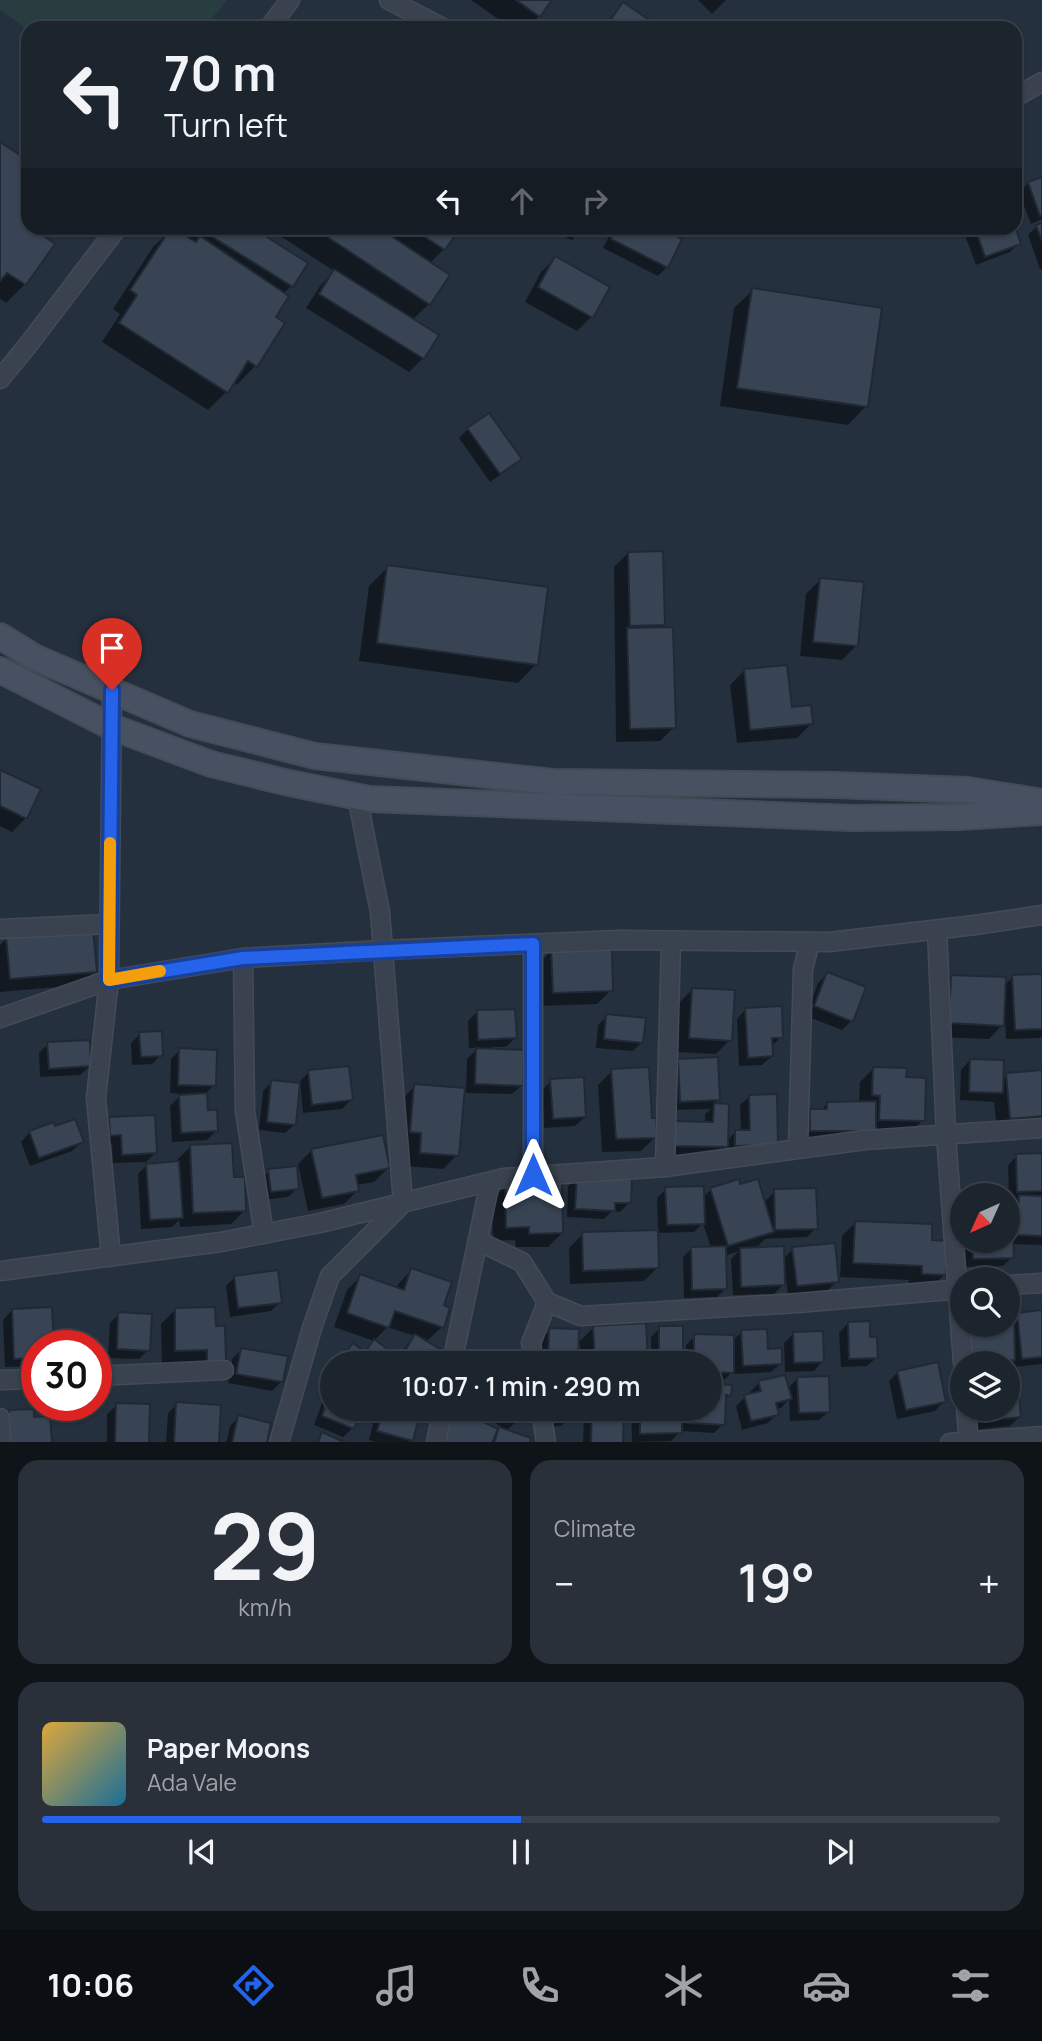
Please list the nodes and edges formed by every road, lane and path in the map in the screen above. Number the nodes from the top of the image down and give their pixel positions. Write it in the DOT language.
graph roads {
  1 [pos="290,0"];
  2 [pos="389,0"];
  3 [pos="274,21"];
  4 [pos="430,21"];
  5 [pos="1042,82"];
  6 [pos="1022,93"];
  7 [pos="112,235"];
  8 [pos="0,379"];
  9 [pos="0,636"];
  10 [pos="0,670"];
  11 [pos="112,690"];
  12 [pos="112,727"];
  13 [pos="357,796"];
  14 [pos="1042,802"];
  15 [pos="1042,812"];
  16 [pos="1042,915"];
  17 [pos="109,924"];
  18 [pos="0,929"];
  19 [pos="937,930"];
  20 [pos="671,941"];
  21 [pos="810,942"];
  22 [pos="533,944"];
  23 [pos="383,950"];
  24 [pos="243,958"];
  25 [pos="109,980"];
  26 [pos="0,1018"];
  27 [pos="1042,1128"];
  28 [pos="946,1135"];
  29 [pos="798,1148"];
  30 [pos="665,1167"];
  31 [pos="533,1175"];
  32 [pos="490,1182"];
  33 [pos="403,1203"];
  34 [pos="264,1234"];
  35 [pos="478,1241"];
  36 [pos="111,1257"];
  37 [pos="957,1267"];
  38 [pos="0,1271"];
  39 [pos="1042,1283"];
  40 [pos="1020,1284"];
  41 [pos="950,1290"];
  42 [pos="547,1302"];
  43 [pos="455,1351"];
  44 [pos="532,1351"];
  45 [pos="224,1370"];
  46 [pos="112,1376"];
  47 [pos="21,1379"];
  48 [pos="0,1380"];
  49 [pos="0,1418"];
  50 [pos="441,1421"];
  51 [pos="543,1421"];
  52 [pos="968,1421"];
  53 [pos="1042,1436"];
  54 [pos="1,1442"];
  55 [pos="279,1442"];
  56 [pos="436,1442"];
  57 [pos="546,1442"];
  58 [pos="969,1442"];
  1 -- 3 [label="street"];
  2 -- 4 [label="street"];
  5 -- 6 [label="street"];
  7 -- 8 [label="street"];
  9 -- 11 [label="main road"];
  10 -- 12 [label="main road"];
  11 -- 12 [label="street"];
  11 -- 14 [label="main road"];
  12 -- 13 [label="main road"];
  12 -- 17 [label="street"];
  13 -- 15 [label="main road"];
  13 -- 23 [label="street"];
  16 -- 19 [label="street"];
  17 -- 18 [label="street"];
  17 -- 25 [label="street"];
  19 -- 21 [label="street"];
  19 -- 28 [label="street"];
  20 -- 21 [label="street"];
  20 -- 22 [label="street"];
  20 -- 30 [label="street"];
  21 -- 29 [label="street"];
  22 -- 23 [label="street"];
  22 -- 31 [label="street"];
  23 -- 24 [label="street"];
  23 -- 33 [label="street"];
  24 -- 25 [label="street"];
  24 -- 34 [label="street"];
  25 -- 26 [label="street"];
  25 -- 36 [label="street"];
  27 -- 28 [label="street"];
  28 -- 29 [label="street"];
  28 -- 37 [label="street"];
  29 -- 30 [label="street"];
  30 -- 31 [label="street"];
  31 -- 32 [label="street"];
  32 -- 33 [label="street"];
  32 -- 35 [label="street"];
  33 -- 34 [label="street"];
  33 -- 55 [label="street"];
  34 -- 36 [label="street"];
  35 -- 42 [label="street"];
  35 -- 43 [label="street"];
  36 -- 38 [label="street"];
  39 -- 40 [label="street"];
  41 -- 42 [label="street"];
  42 -- 44 [label="street"];
  45 -- 46 [label="street"];
  47 -- 48 [label="street"];
  49 -- 54 [label="street"];
  50 -- 56 [label="street"];
  51 -- 57 [label="street"];
  52 -- 58 [label="street"];
  53 -- 58 [label="street"];
}
